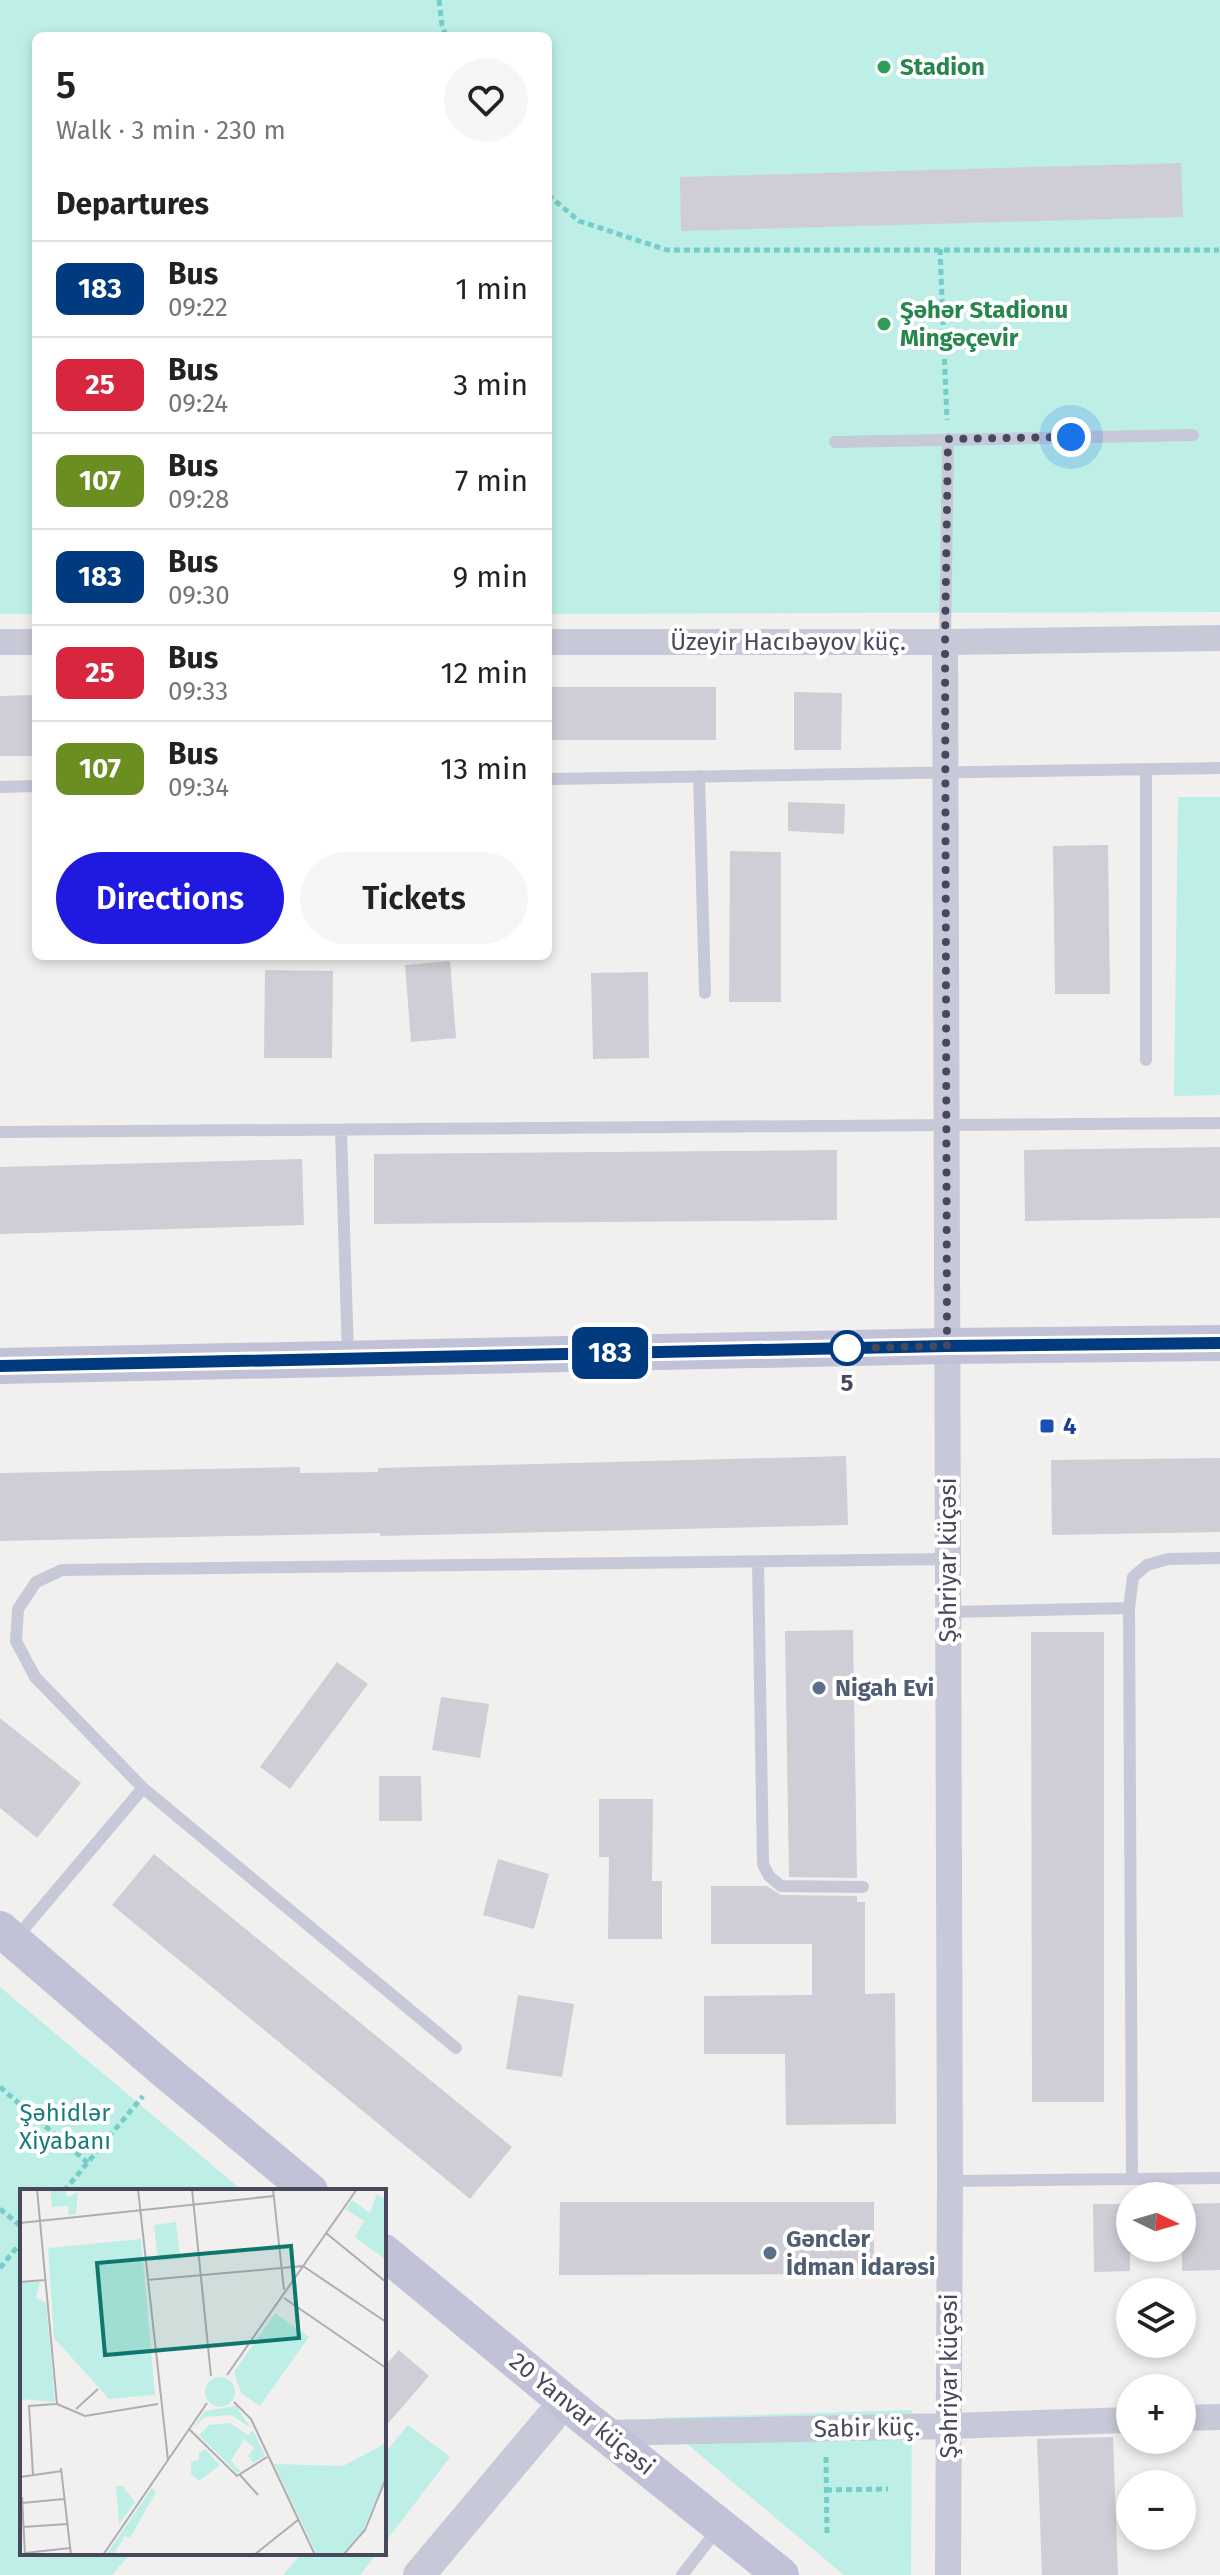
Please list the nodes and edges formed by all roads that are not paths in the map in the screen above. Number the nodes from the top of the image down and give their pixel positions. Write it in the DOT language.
graph roads {
  1 [pos="1193,435"];
  2 [pos="948,439"];
  3 [pos="835,442"];
  4 [pos="1220,638"];
  5 [pos="0,642"];
  6 [pos="32,642"];
  7 [pos="552,642"];
  8 [pos="945,642"];
  9 [pos="1220,768"];
  10 [pos="1146,769"];
  11 [pos="946,773"];
  12 [pos="699,776"];
  13 [pos="552,779"];
  14 [pos="32,786"];
  15 [pos="0,787"];
  16 [pos="705,993"];
  17 [pos="1146,1060"];
  18 [pos="1220,1123"];
  19 [pos="945,1125"];
  20 [pos="341,1131"];
  21 [pos="0,1132"];
  22 [pos="1220,1343"];
  23 [pos="947,1346"];
  24 [pos="348,1359"];
  25 [pos="0,1366"];
  26 [pos="1220,1558"];
  27 [pos="949,1559"];
  28 [pos="758,1562"];
  29 [pos="1129,1608"];
  30 [pos="949,1612"];
  31 [pos="143,1788"];
  32 [pos="863,1887"];
  33 [pos="7,1935"];
  34 [pos="456,2048"];
  35 [pos="1220,2178"];
  36 [pos="1132,2179"];
  37 [pos="950,2181"];
  38 [pos="308,2189"];
  39 [pos="386,2254"];
  40 [pos="1220,2417"];
  41 [pos="1196,2418"];
  42 [pos="550,2419"];
  43 [pos="1116,2420"];
  44 [pos="949,2426"];
  45 [pos="604,2433"];
  46 [pos="720,2526"];
  47 [pos="419,2575"];
  48 [pos="682,2575"];
  49 [pos="781,2575"];
  50 [pos="948,2575"];
  1 -- 2 [label="lane"];
  2 -- 3 [label="lane"];
  2 -- 8 [label="lane"];
  4 -- 8 [label="street, Üzeyir Hacıbəyov küç."];
  5 -- 6 [label="street"];
  7 -- 8 [label="street, Üzeyir Hacıbəyov küç."];
  8 -- 11 [label="street, Şəhriyar küçəsi"];
  9 -- 10 [label="lane"];
  10 -- 11 [label="lane"];
  10 -- 17 [label="lane"];
  11 -- 12 [label="lane"];
  11 -- 19 [label="street, Şəhriyar küçəsi"];
  12 -- 13 [label="lane"];
  12 -- 16 [label="lane"];
  14 -- 15 [label="lane"];
  18 -- 19 [label="lane"];
  19 -- 20 [label="lane"];
  19 -- 23 [label="street, Şəhriyar küçəsi"];
  20 -- 21 [label="lane"];
  20 -- 24 [label="lane"];
  22 -- 23 [label="main road"];
  23 -- 24 [label="main road"];
  23 -- 27 [label="street, Şəhriyar küçəsi"];
  24 -- 25 [label="main road"];
  26 -- 29 [label="lane"];
  27 -- 28 [label="lane"];
  27 -- 30 [label="street, Şəhriyar küçəsi"];
  28 -- 31 [label="lane"];
  28 -- 32 [label="lane"];
  29 -- 30 [label="lane"];
  29 -- 36 [label="lane"];
  30 -- 37 [label="street, Şəhriyar küçəsi"];
  31 -- 33 [label="lane"];
  31 -- 34 [label="lane"];
  33 -- 38 [label="main road"];
  35 -- 36 [label="lane"];
  36 -- 37 [label="lane"];
  37 -- 44 [label="street, Şəhriyar küçəsi"];
  39 -- 45 [label="main road, 20 Yanvar küçəsi"];
  40 -- 41 [label="street"];
  42 -- 47 [label="street"];
  43 -- 44 [label="street, Sabir küç."];
  44 -- 45 [label="street, Sabir küç."];
  44 -- 50 [label="street, Şəhriyar küçəsi"];
  45 -- 46 [label="main road, 20 Yanvar küçəsi"];
  46 -- 48 [label="lane"];
  46 -- 49 [label="main road, 20 Yanvar küçəsi"];
}
